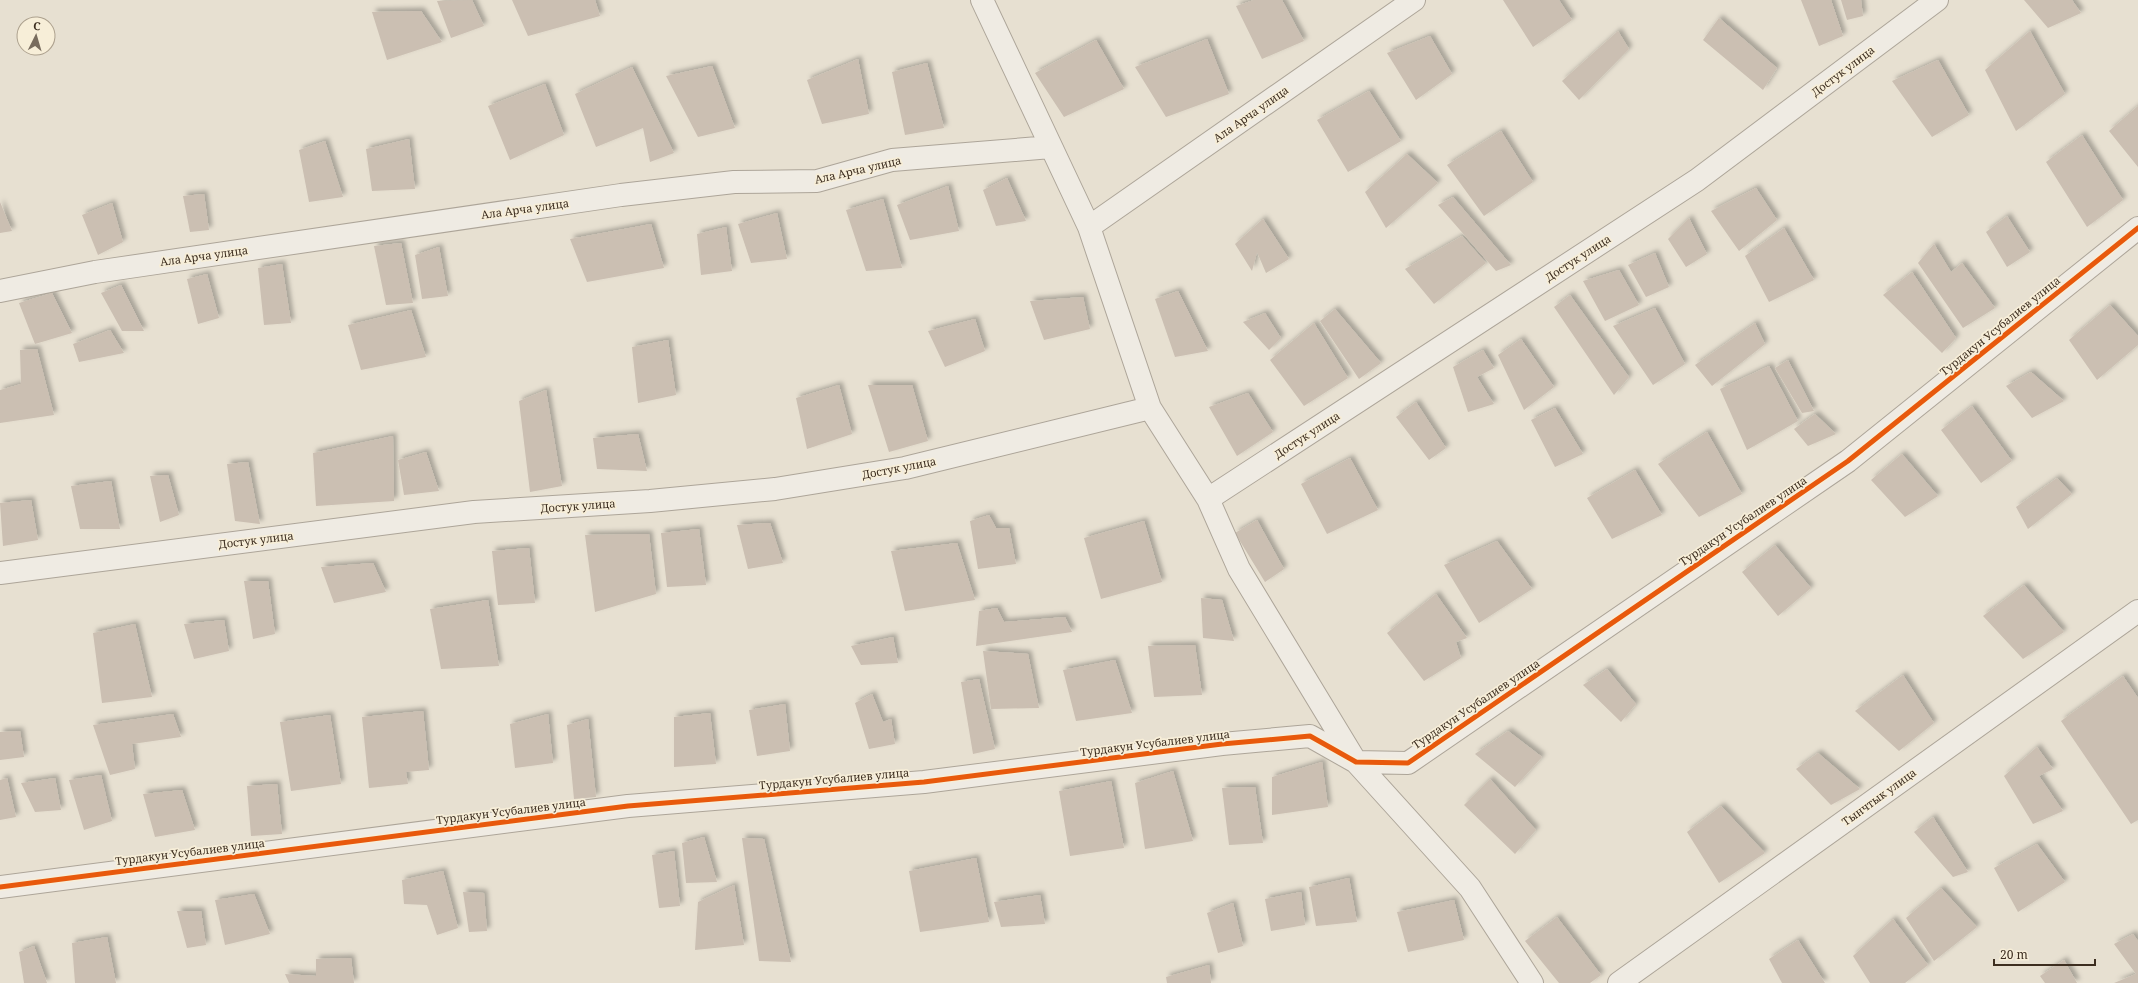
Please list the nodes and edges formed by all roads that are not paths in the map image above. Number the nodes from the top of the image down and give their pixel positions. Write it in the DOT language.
graph roads {
  1 [pos="982,0"];
  2 [pos="1414,0"];
  3 [pos="1938,0"];
  4 [pos="1051,147"];
  5 [pos="1089,227"];
  6 [pos="2138,228"];
  7 [pos="0,291"];
  8 [pos="1150,408"];
  9 [pos="1208,500"];
  10 [pos="0,573"];
  11 [pos="2138,611"];
  12 [pos="1356,762"];
  13 [pos="0,887"];
  14 [pos="1532,983"];
  15 [pos="1619,983"];
  1 -- 4 [label="street"];
  2 -- 5 [label="street, Ала Арча улица"];
  3 -- 9 [label="street, Достук улица"];
  4 -- 5 [label="street"];
  4 -- 7 [label="street, Ала Арча улица"];
  5 -- 8 [label="street"];
  6 -- 12 [label="street, Турдакун Усубалиев улица"];
  8 -- 9 [label="street"];
  8 -- 10 [label="street, Достук улица"];
  9 -- 12 [label="street"];
  11 -- 15 [label="street, Тынчтык улица"];
  12 -- 13 [label="street, Турдакун Усубалиев улица"];
  12 -- 14 [label="street"];
}
